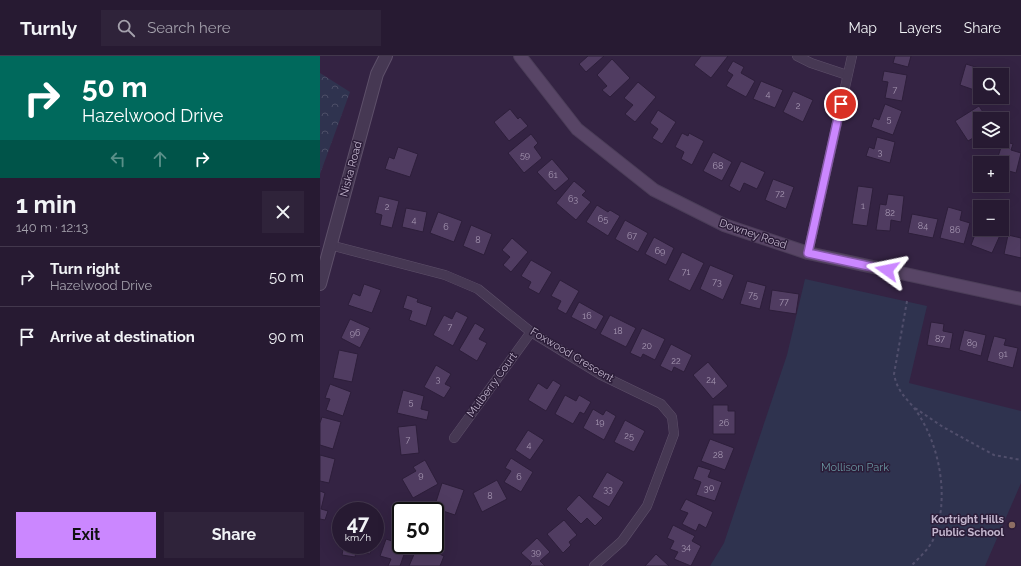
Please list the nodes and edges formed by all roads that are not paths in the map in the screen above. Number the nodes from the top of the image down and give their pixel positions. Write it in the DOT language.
graph roads {
  1 [pos="386,56"];
  2 [pos="520,56"];
  3 [pos="797,56"];
  4 [pos="852,56"];
  5 [pos="847,75"];
  6 [pos="330,245"];
  7 [pos="808,253"];
  8 [pos="320,284"];
  9 [pos="1021,299"];
  10 [pos="531,332"];
  11 [pos="454,438"];
  12 [pos="594,566"];
  1 -- 6 [label="street, Niska Road"];
  2 -- 7 [label="main road, Downey Road"];
  3 -- 5 [label="street"];
  4 -- 5 [label="street"];
  5 -- 7 [label="street"];
  6 -- 8 [label="street, Niska Road"];
  6 -- 10 [label="street, Foxwood Crescent"];
  7 -- 9 [label="main road, Downey Road"];
  10 -- 11 [label="street, Mulberry Court"];
  10 -- 12 [label="street, Foxwood Crescent"];
}
